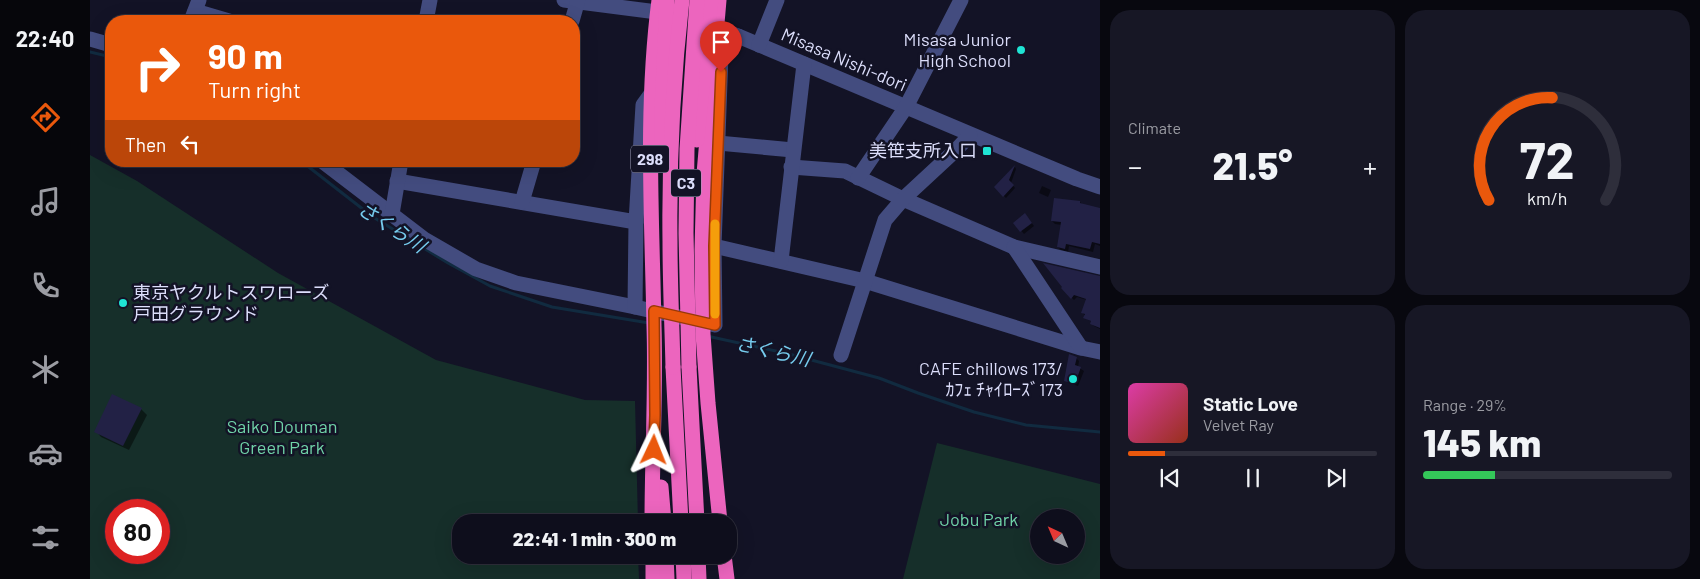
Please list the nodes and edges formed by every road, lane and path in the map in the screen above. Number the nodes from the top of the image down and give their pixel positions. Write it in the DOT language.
graph roads {
  1 [pos="430,0"];
  2 [pos="682,0"];
  3 [pos="697,0"];
  4 [pos="711,0"];
  5 [pos="719,0"];
  6 [pos="777,0"];
  7 [pos="573,1"];
  8 [pos="955,2"];
  9 [pos="661,4"];
  10 [pos="195,11"];
  11 [pos="209,15"];
  12 [pos="427,15"];
  13 [pos="572,15"];
  14 [pos="716,27"];
  15 [pos="738,36"];
  16 [pos="90,39"];
  17 [pos="105,43"];
  18 [pos="759,45"];
  19 [pos="804,64"];
  20 [pos="651,94"];
  21 [pos="906,107"];
  22 [pos="970,135"];
  23 [pos="718,143"];
  24 [pos="793,150"];
  25 [pos="330,167"];
  26 [pos="400,167"];
  27 [pos="532,167"];
  28 [pos="791,167"];
  29 [pos="858,178"];
  30 [pos="397,181"];
  31 [pos="1100,187"];
  32 [pos="902,199"];
  33 [pos="522,202"];
  34 [pos="392,214"];
  35 [pos="636,222"];
  36 [pos="670,240"];
  37 [pos="714,246"];
  38 [pos="1014,247"];
  39 [pos="781,261"];
  40 [pos="1100,267"];
  41 [pos="686,275"];
  42 [pos="865,281"];
  43 [pos="635,307"];
  44 [pos="654,318"];
  45 [pos="703,333"];
  46 [pos="1081,348"];
  47 [pos="1100,352"];
  48 [pos="841,355"];
  49 [pos="655,415"];
  50 [pos="652,514"];
  51 [pos="663,514"];
  52 [pos="681,514"];
  53 [pos="697,514"];
  54 [pos="719,514"];
  55 [pos="653,564"];
  56 [pos="666,564"];
  57 [pos="683,564"];
  58 [pos="698,564"];
  59 [pos="723,564"];
  60 [pos="724,564"];
  61 [pos="653,579"];
  62 [pos="667,579"];
  63 [pos="684,579"];
  64 [pos="699,579"];
  65 [pos="722,579"];
  66 [pos="727,579"];
  1 -- 12 [label="street"];
  2 -- 36 [label="highway, C3, bridge"];
  3 -- 41 [label="highway, C3, bridge"];
  4 -- 41 [label="highway, bridge"];
  5 -- 14 [label="highway"];
  6 -- 18 [label="street"];
  7 -- 9 [label="street, Misasa Nishi-dori"];
  7 -- 13 [label="street"];
  8 -- 21 [label="street"];
  9 -- 14 [label="street, Misasa Nishi-dori"];
  9 -- 20 [label="highway, 298"];
  9 -- 36 [label="highway, bridge"];
  10 -- 11 [label="street"];
  14 -- 15 [label="street, Misasa Nishi-dori"];
  14 -- 45 [label="highway"];
  15 -- 18 [label="street, Misasa Nishi-dori"];
  15 -- 23 [label="street"];
  16 -- 17 [label="street"];
  18 -- 19 [label="street, Misasa Nishi-dori"];
  19 -- 21 [label="street, Misasa Nishi-dori"];
  19 -- 24 [label="street"];
  20 -- 35 [label="street"];
  20 -- 44 [label="highway, 298"];
  21 -- 22 [label="street, Misasa Nishi-dori"];
  21 -- 29 [label="street"];
  22 -- 31 [label="street, Misasa Nishi-dori"];
  22 -- 32 [label="street"];
  23 -- 24 [label="street"];
  23 -- 37 [label="street"];
  24 -- 28 [label="street"];
  25 -- 34 [label="street"];
  26 -- 30 [label="street"];
  27 -- 33 [label="street"];
  28 -- 29 [label="street"];
  28 -- 39 [label="street"];
  29 -- 32 [label="street"];
  30 -- 33 [label="street"];
  30 -- 34 [label="street"];
  32 -- 38 [label="street"];
  32 -- 42 [label="street"];
  33 -- 35 [label="street"];
  34 -- 43 [label="street"];
  35 -- 43 [label="street"];
  36 -- 52 [label="highway, C3, bridge"];
  37 -- 39 [label="street"];
  37 -- 45 [label="street"];
  38 -- 40 [label="street"];
  38 -- 46 [label="street"];
  39 -- 42 [label="street"];
  41 -- 53 [label="highway, C3, bridge"];
  42 -- 46 [label="street"];
  42 -- 48 [label="street"];
  43 -- 44 [label="street"];
  44 -- 45 [label="street"];
  44 -- 49 [label="highway, 298"];
  45 -- 54 [label="highway"];
  46 -- 47 [label="street"];
  49 -- 50 [label="highway, 298"];
  49 -- 51 [label="highway"];
  55 -- 61 [label="highway"];
  56 -- 62 [label="highway"];
  57 -- 63 [label="highway"];
  58 -- 64 [label="highway"];
  59 -- 65 [label="highway"];
  60 -- 66 [label="highway"];
}
